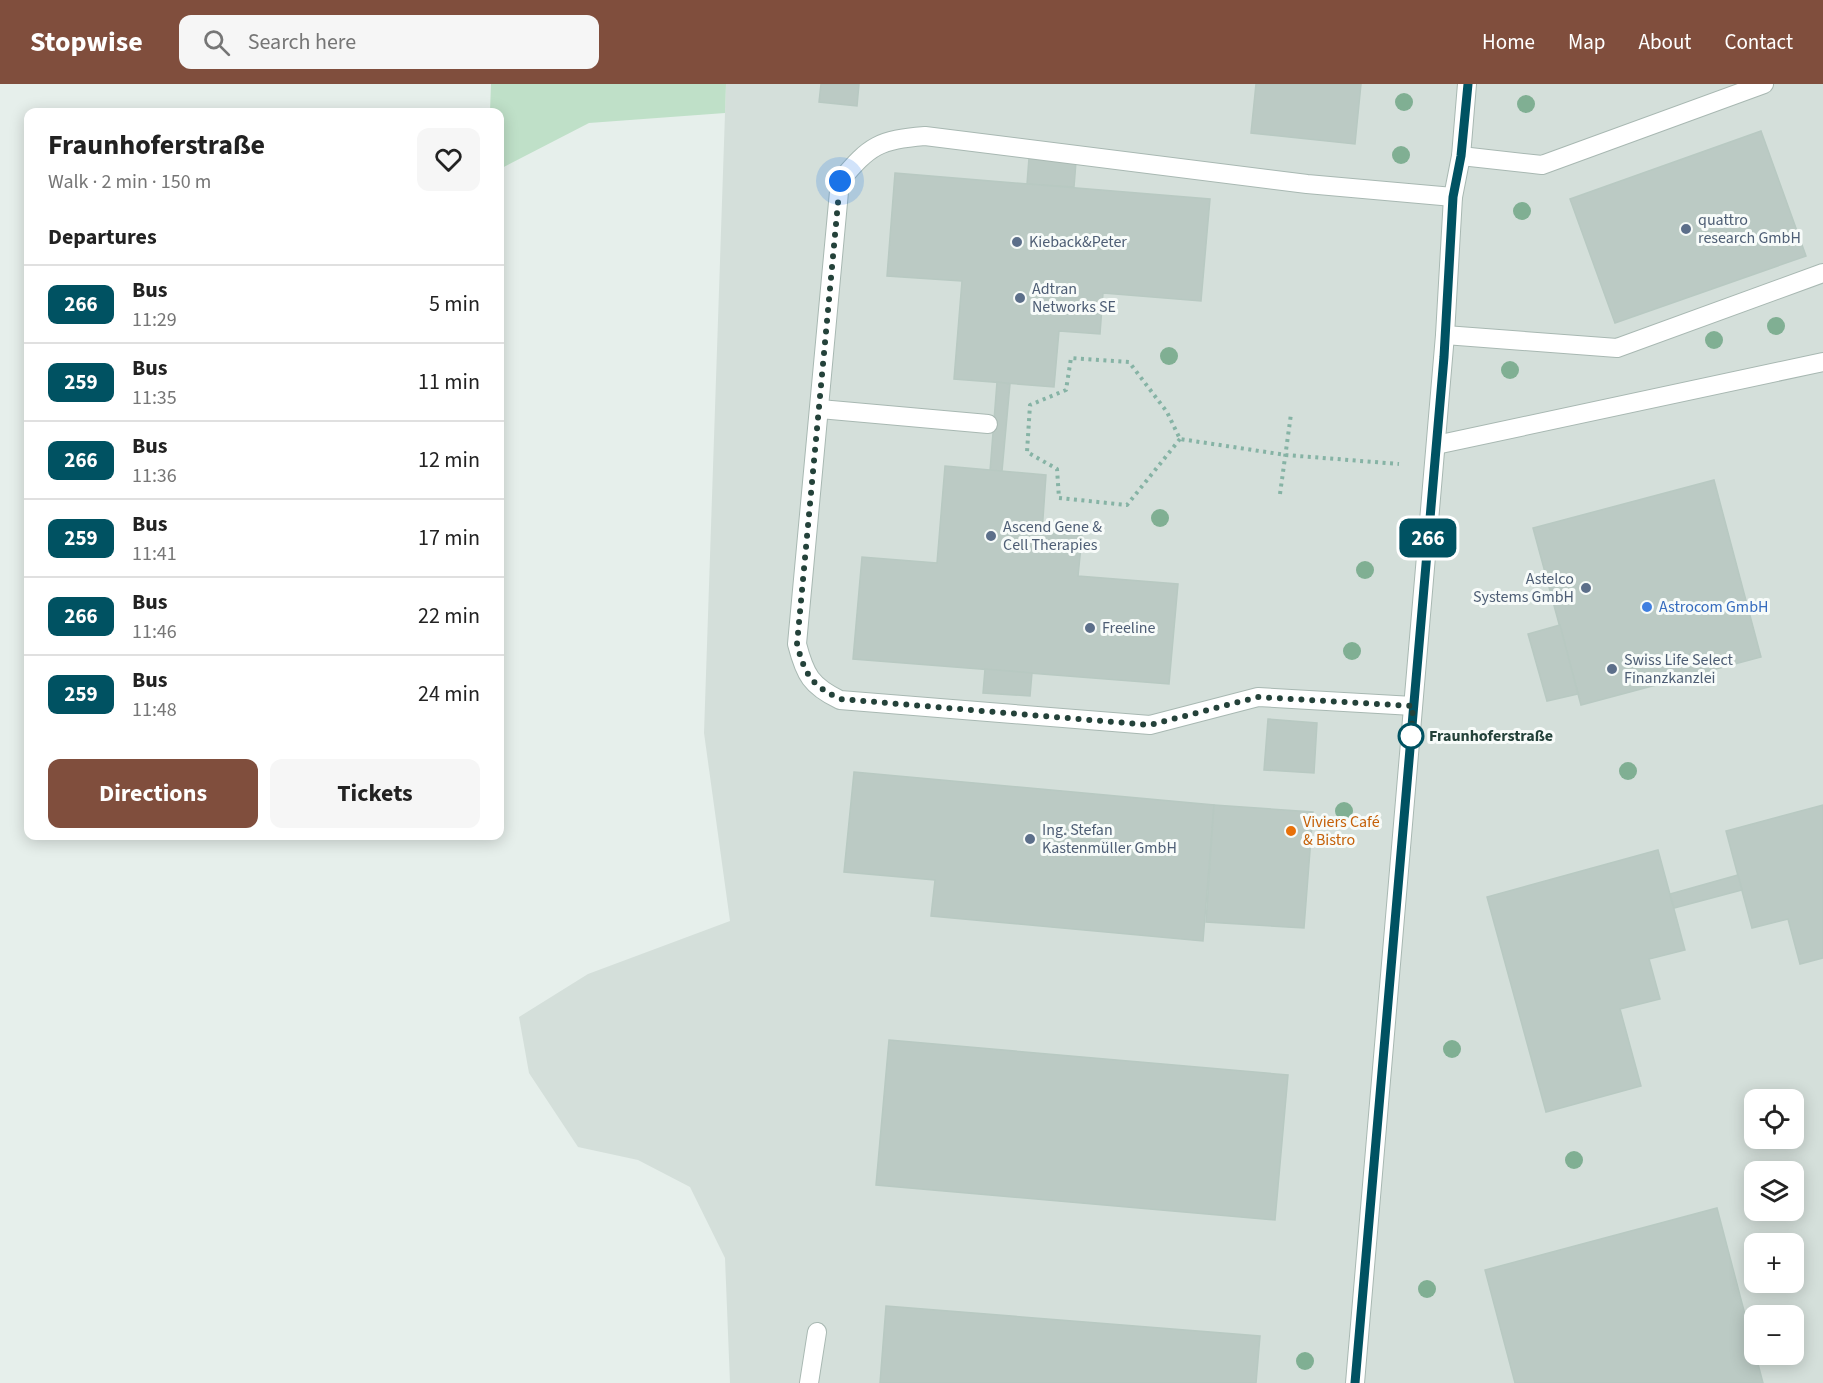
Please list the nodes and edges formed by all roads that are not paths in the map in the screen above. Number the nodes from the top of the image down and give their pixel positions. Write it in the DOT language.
graph roads {
  1 [pos="1467,84"];
  2 [pos="1764,84"];
  3 [pos="1461,156"];
  4 [pos="1453,197"];
  5 [pos="1823,273"];
  6 [pos="1445,335"];
  7 [pos="1823,362"];
  8 [pos="820,409"];
  9 [pos="988,424"];
  10 [pos="1436,445"];
  11 [pos="1413,706"];
  12 [pos="817,1332"];
  13 [pos="809,1383"];
  14 [pos="1355,1383"];
  1 -- 3 [label="street"];
  2 -- 3 [label="street"];
  3 -- 4 [label="street"];
  4 -- 6 [label="street"];
  4 -- 8 [label="street"];
  5 -- 6 [label="street"];
  6 -- 10 [label="street"];
  7 -- 10 [label="street"];
  8 -- 9 [label="street"];
  8 -- 11 [label="street"];
  10 -- 11 [label="street"];
  11 -- 14 [label="street"];
  12 -- 13 [label="street"];
}
